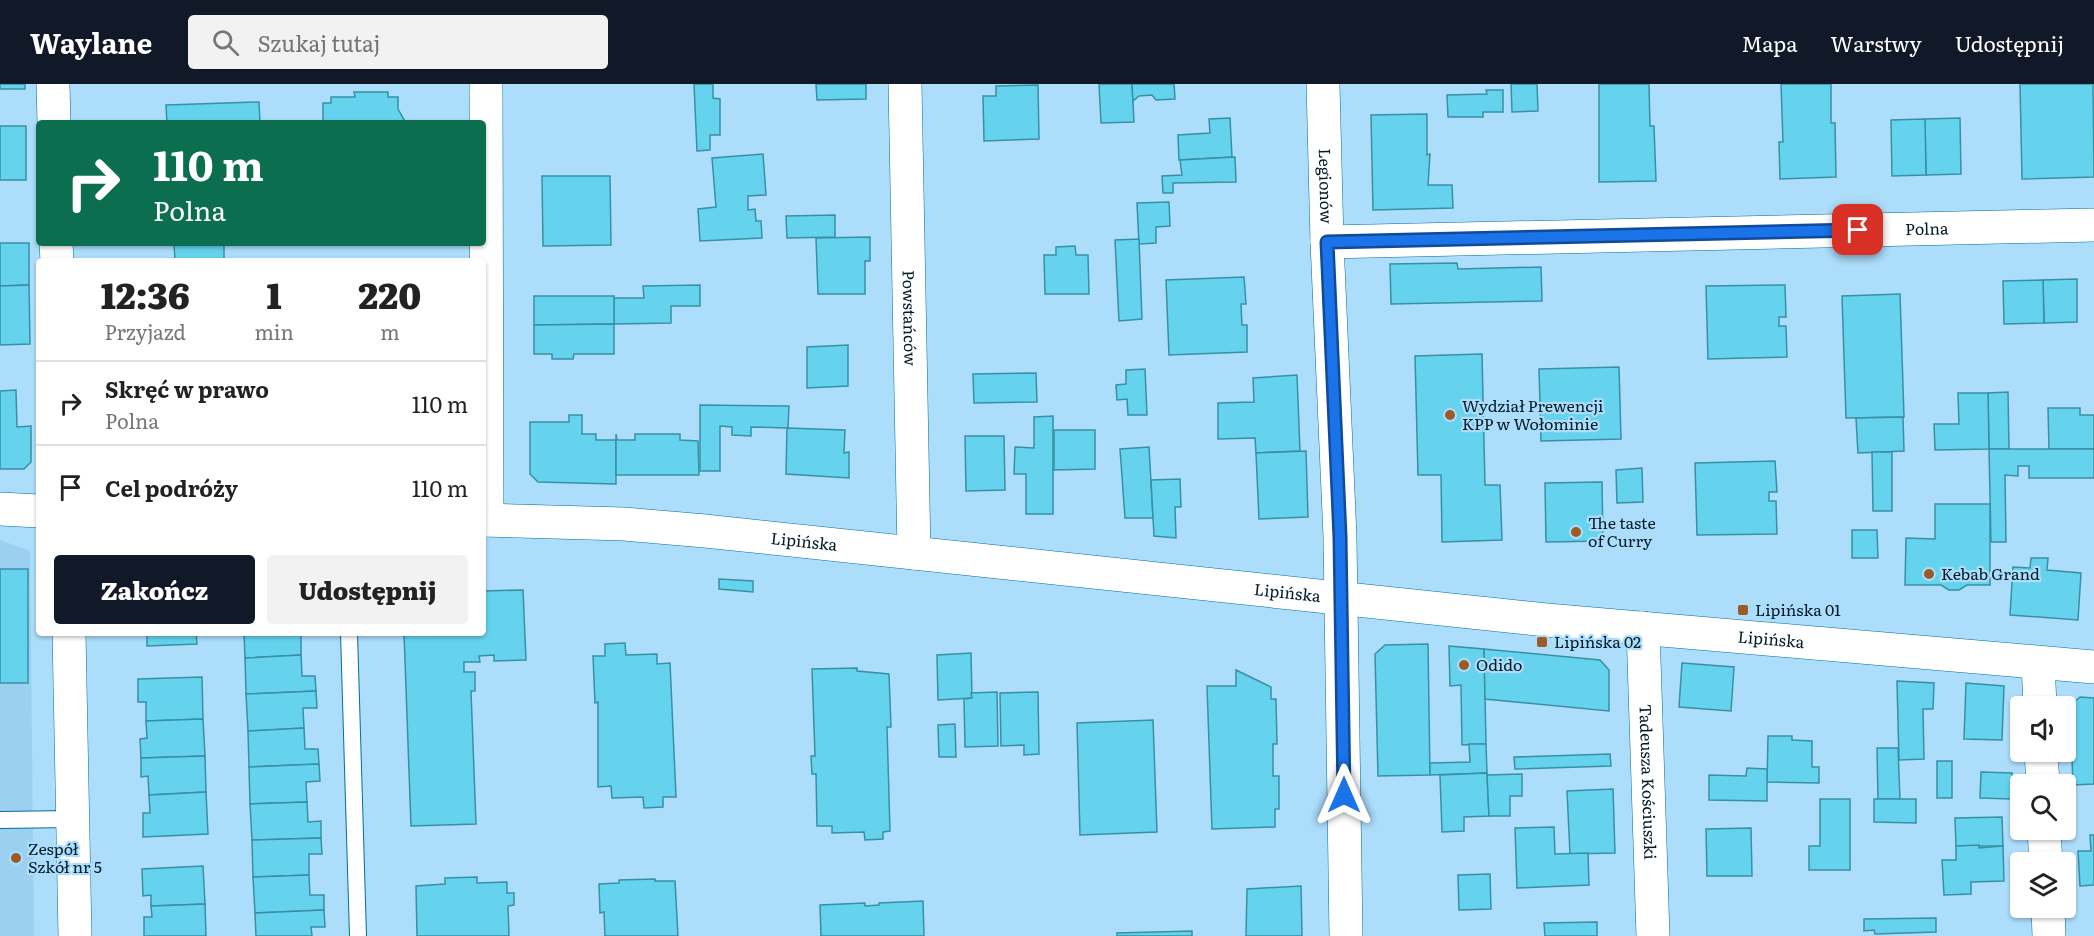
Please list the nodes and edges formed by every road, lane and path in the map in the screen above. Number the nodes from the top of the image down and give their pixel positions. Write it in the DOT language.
graph roads {
  1 [pos="53,84"];
  2 [pos="486,84"];
  3 [pos="905,84"];
  4 [pos="1323,84"];
  5 [pos="54,120"];
  6 [pos="486,120"];
  7 [pos="2094,225"];
  8 [pos="1327,242"];
  9 [pos="0,509"];
  10 [pos="36,511"];
  11 [pos="486,520"];
  12 [pos="915,553"];
  13 [pos="1342,599"];
  14 [pos="1643,628"];
  15 [pos="69,636"];
  16 [pos="349,636"];
  17 [pos="2038,663"];
  18 [pos="2094,667"];
  19 [pos="2040,696"];
  20 [pos="72,819"];
  21 [pos="0,820"];
  22 [pos="2048,918"];
  23 [pos="75,936"];
  24 [pos="358,936"];
  25 [pos="1346,936"];
  26 [pos="1653,936"];
  27 [pos="2049,936"];
  1 -- 5 [label="street"];
  2 -- 6 [label="street"];
  3 -- 12 [label="street, Powstańców"];
  4 -- 8 [label="street, Legionów"];
  7 -- 8 [label="street, Polna"];
  8 -- 13 [label="street, Legionów"];
  9 -- 10 [label="street"];
  11 -- 12 [label="street, Lipińska"];
  12 -- 13 [label="street, Lipińska"];
  13 -- 14 [label="street, Lipińska"];
  13 -- 25 [label="street, Legionów"];
  14 -- 17 [label="street, Lipińska"];
  14 -- 26 [label="street, Tadeusza Kościuszki"];
  15 -- 20 [label="street"];
  16 -- 24 [label="lane"];
  17 -- 18 [label="street, Lipińska"];
  17 -- 19 [label="street"];
  20 -- 21 [label="lane"];
  20 -- 23 [label="street"];
  22 -- 27 [label="street"];
}
